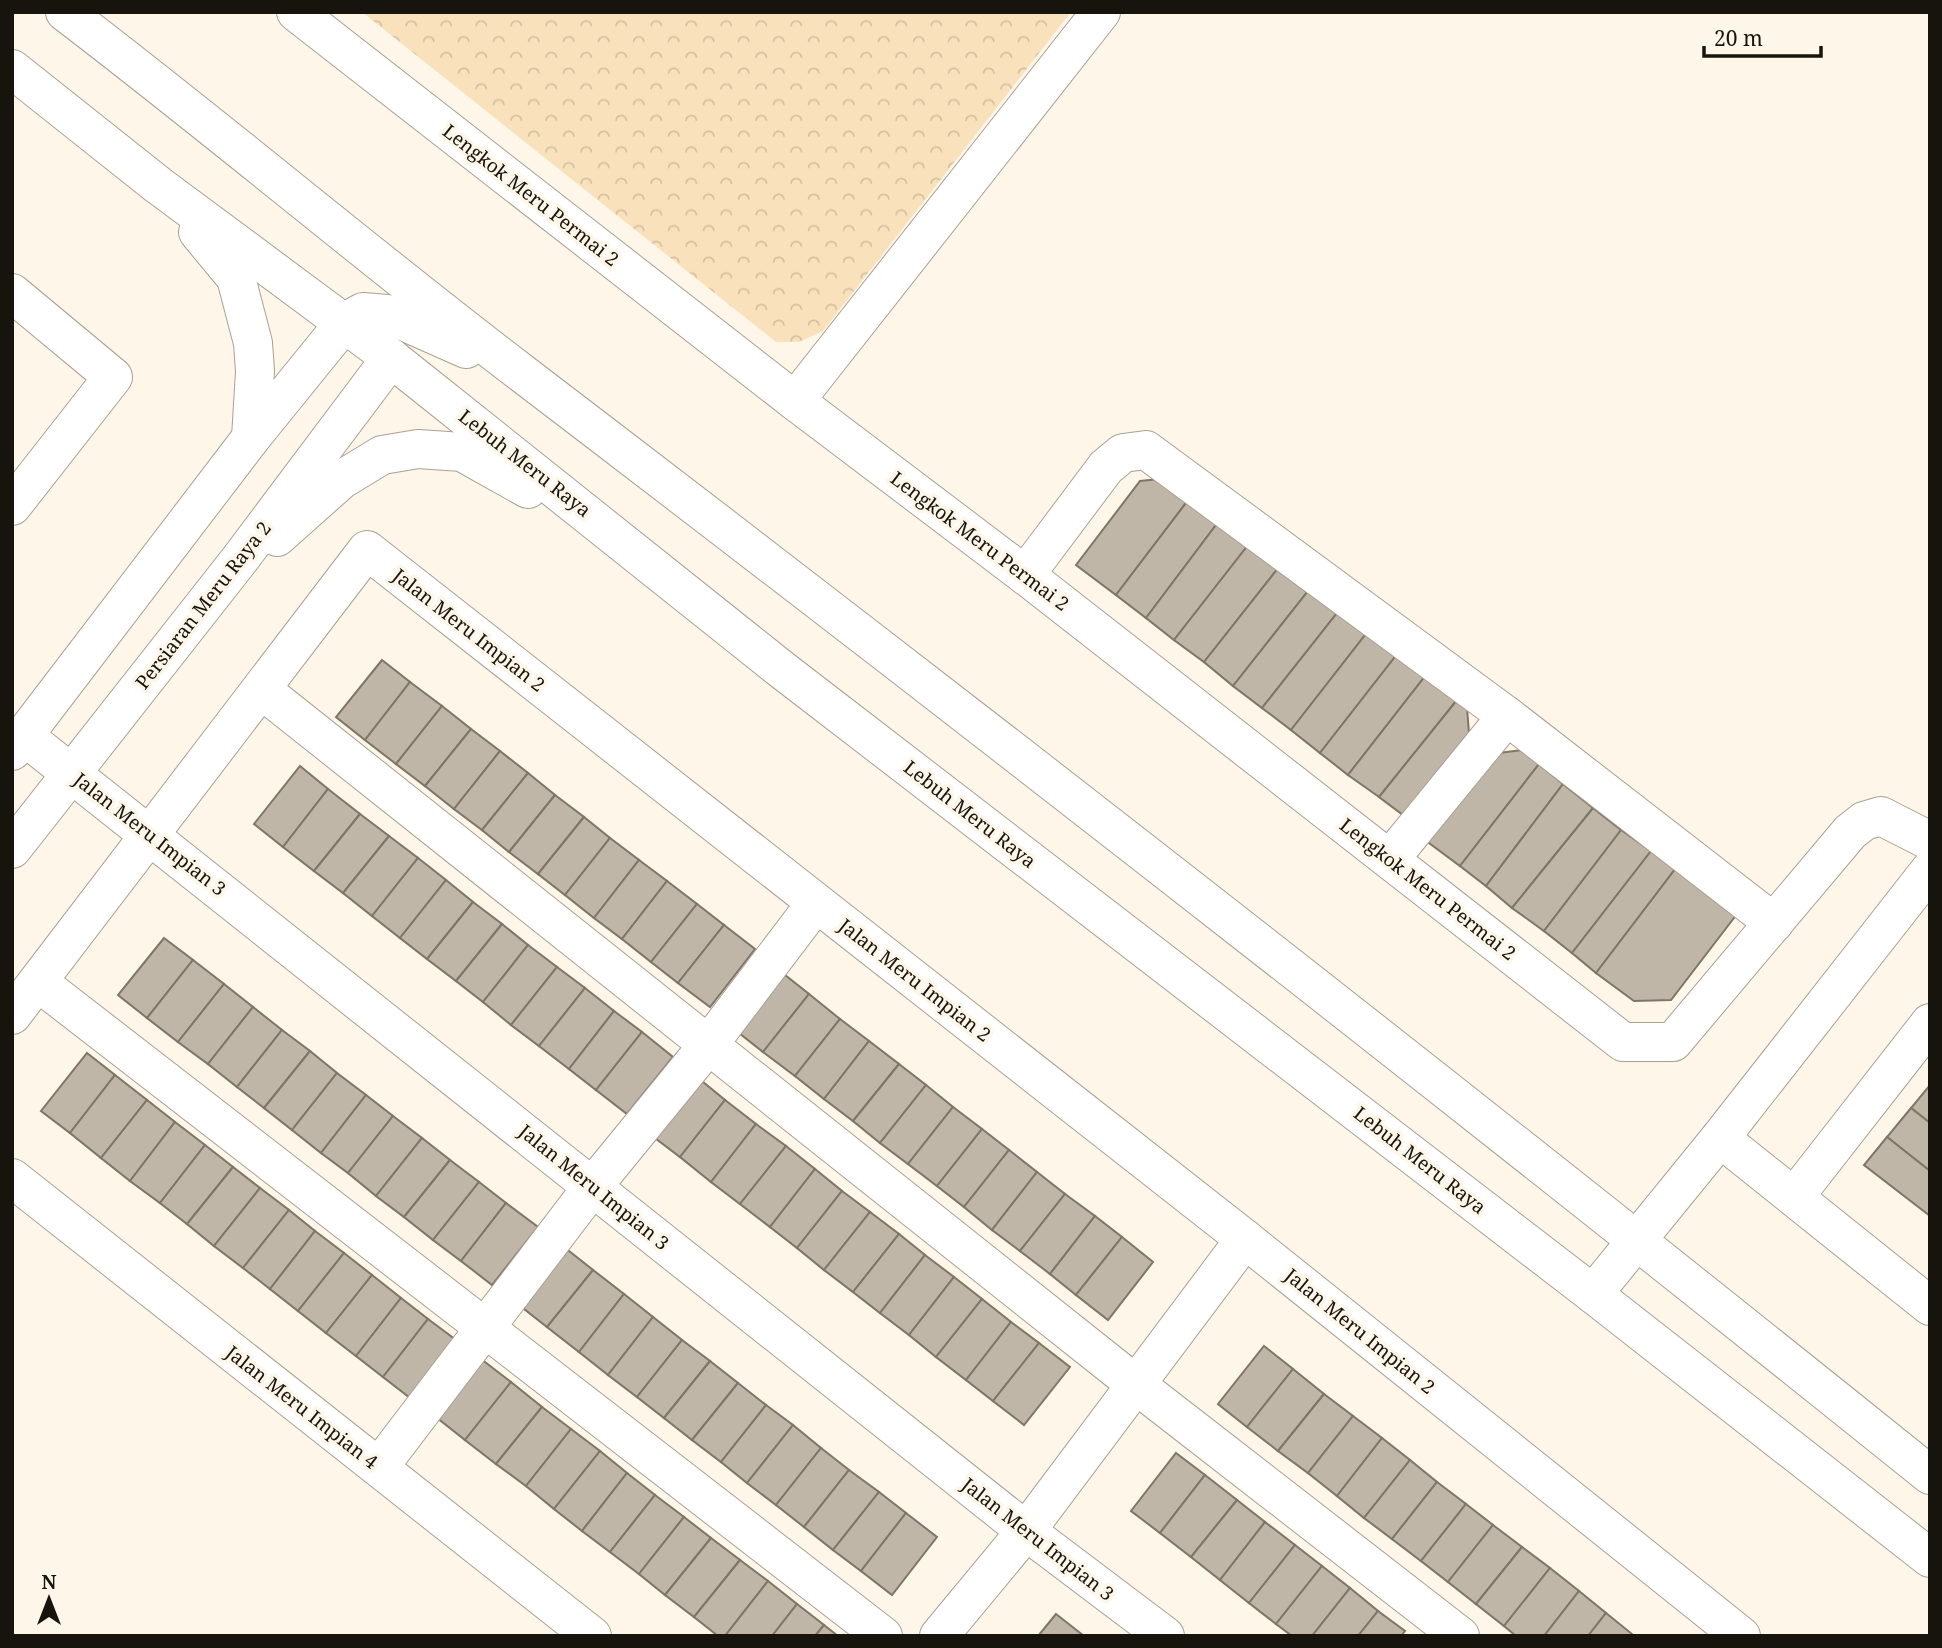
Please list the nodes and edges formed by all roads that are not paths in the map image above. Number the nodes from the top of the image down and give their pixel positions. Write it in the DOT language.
graph roads {
  1 [pos="65,12"];
  2 [pos="296,12"];
  3 [pos="1101,12"];
  4 [pos="12,69"];
  5 [pos="175,96"];
  6 [pos="158,185"];
  7 [pos="12,293"];
  8 [pos="387,313"];
  9 [pos="345,322"];
  10 [pos="391,358"];
  11 [pos="795,401"];
  12 [pos="571,409"];
  13 [pos="251,438"];
  14 [pos="12,506"];
  15 [pos="633,549"];
  16 [pos="233,567"];
  17 [pos="1025,575"];
  18 [pos="262,690"];
  19 [pos="1507,716"];
  20 [pos="18,743"];
  21 [pos="73,774"];
  22 [pos="151,835"];
  23 [pos="1930,841"];
  24 [pos="12,849"];
  25 [pos="1390,859"];
  26 [pos="1930,870"];
  27 [pos="816,903"];
  28 [pos="1774,923"];
  29 [pos="38,982"];
  30 [pos="12,1015"];
  31 [pos="1930,1023"];
  32 [pos="709,1044"];
  33 [pos="1720,1138"];
  34 [pos="12,1178"];
  35 [pos="593,1186"];
  36 [pos="1795,1196"];
  37 [pos="1245,1239"];
  38 [pos="1636,1239"];
  39 [pos="1593,1294"];
  40 [pos="1930,1306"];
  41 [pos="486,1329"];
  42 [pos="1134,1383"];
  43 [pos="379,1467"];
  44 [pos="1930,1475"];
  45 [pos="1026,1531"];
  46 [pos="1930,1558"];
  47 [pos="592,1636"];
  48 [pos="883,1636"];
  49 [pos="939,1636"];
  50 [pos="1166,1636"];
  51 [pos="1460,1636"];
  52 [pos="1741,1636"];
  1 -- 5 [label="street"];
  2 -- 11 [label="street, Lengkok Meru Permai 2"];
  3 -- 11 [label="street"];
  4 -- 6 [label="street, Lebuh Meru Raya"];
  5 -- 8 [label="street"];
  5 -- 12 [label="street"];
  6 -- 9 [label="street, Lebuh Meru Raya"];
  6 -- 13 [label="street"];
  7 -- 14 [label="street"];
  8 -- 9 [label="street"];
  8 -- 10 [label="street"];
  8 -- 12 [label="street"];
  9 -- 10 [label="street, Lebuh Meru Raya"];
  9 -- 13 [label="street"];
  10 -- 15 [label="street, Lebuh Meru Raya"];
  10 -- 16 [label="street, Persiaran Meru Raya 2"];
  11 -- 17 [label="street, Lengkok Meru Permai 2"];
  12 -- 38 [label="street"];
  13 -- 20 [label="street"];
  15 -- 16 [label="street"];
  15 -- 39 [label="street, Lebuh Meru Raya"];
  16 -- 21 [label="street, Persiaran Meru Raya 2"];
  17 -- 19 [label="street"];
  17 -- 25 [label="street, Lengkok Meru Permai 2"];
  18 -- 22 [label="street, Jalan Meru Impian 2"];
  18 -- 27 [label="street, Jalan Meru Impian 2"];
  18 -- 32 [label="street"];
  19 -- 25 [label="street"];
  19 -- 28 [label="street"];
  20 -- 21 [label="street, Jalan Meru Impian 3"];
  21 -- 22 [label="street, Jalan Meru Impian 3"];
  21 -- 24 [label="street, Persiaran Meru Raya 2"];
  22 -- 29 [label="street"];
  22 -- 35 [label="street, Jalan Meru Impian 3"];
  23 -- 28 [label="street"];
  25 -- 28 [label="street, Lengkok Meru Permai 2"];
  26 -- 33 [label="street"];
  27 -- 32 [label="street"];
  27 -- 37 [label="street, Jalan Meru Impian 2"];
  29 -- 30 [label="street"];
  29 -- 41 [label="street"];
  31 -- 36 [label="street"];
  32 -- 35 [label="street"];
  32 -- 42 [label="street"];
  33 -- 36 [label="street"];
  33 -- 38 [label="street"];
  34 -- 43 [label="street, Jalan Meru Impian 4"];
  35 -- 41 [label="street"];
  35 -- 45 [label="street, Jalan Meru Impian 3"];
  36 -- 40 [label="street"];
  37 -- 42 [label="street"];
  37 -- 52 [label="street, Jalan Meru Impian 2"];
  38 -- 39 [label="street"];
  38 -- 44 [label="street"];
  39 -- 46 [label="street, Lebuh Meru Raya"];
  41 -- 43 [label="street"];
  41 -- 48 [label="street"];
  42 -- 45 [label="street"];
  42 -- 51 [label="street"];
  43 -- 47 [label="street, Jalan Meru Impian 4"];
  45 -- 49 [label="street"];
  45 -- 50 [label="street, Jalan Meru Impian 3"];
}
